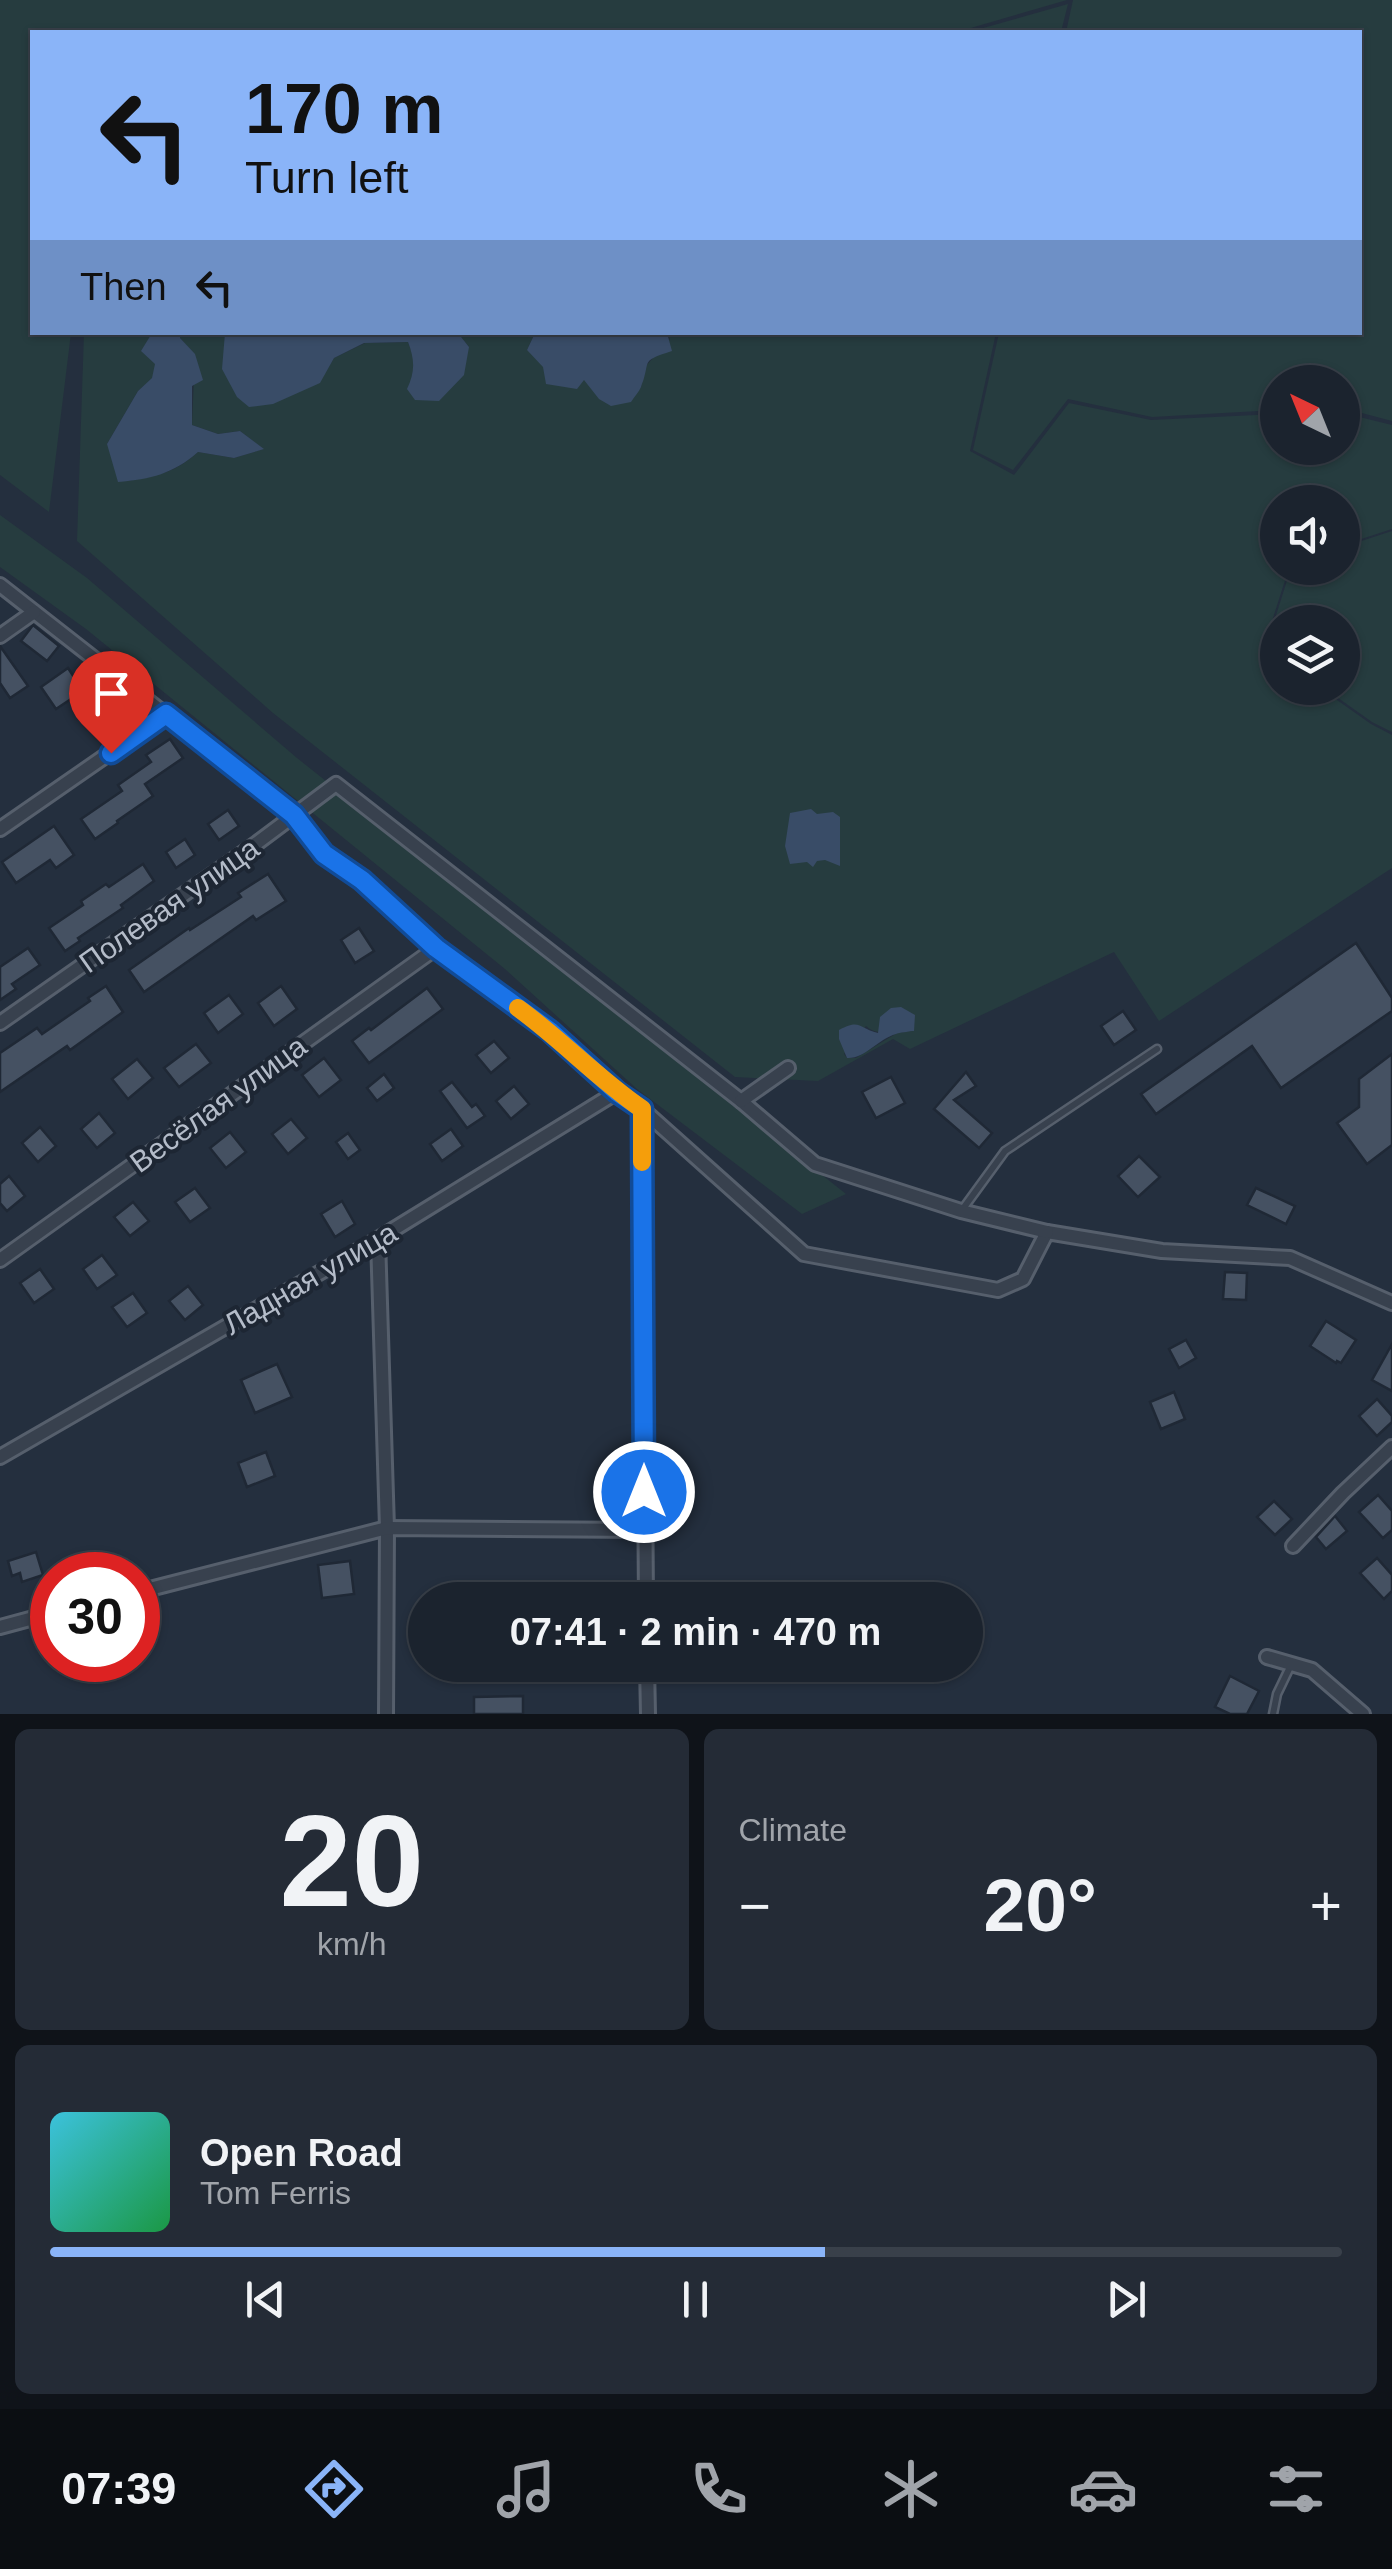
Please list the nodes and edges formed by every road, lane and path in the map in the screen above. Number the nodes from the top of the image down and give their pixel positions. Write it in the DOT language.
graph roads {
  1 [pos="0,585"];
  2 [pos="34,612"];
  3 [pos="0,636"];
  4 [pos="166,714"];
  5 [pos="294,815"];
  6 [pos="0,830"];
  7 [pos="436,948"];
  8 [pos="0,1024"];
  9 [pos="1156,1048"];
  10 [pos="788,1068"];
  11 [pos="617,1092"];
  12 [pos="741,1101"];
  13 [pos="642,1109"];
  14 [pos="961,1211"];
  15 [pos="1047,1232"];
  16 [pos="378,1239"];
  17 [pos="0,1260"];
  18 [pos="1392,1302"];
  19 [pos="1392,1447"];
  20 [pos="0,1458"];
  21 [pos="388,1528"];
  22 [pos="644,1530"];
  23 [pos="1293,1546"];
  24 [pos="645,1582"];
  25 [pos="160,1586"];
  26 [pos="30,1619"];
  27 [pos="0,1627"];
  28 [pos="1267,1658"];
  29 [pos="1292,1664"];
  30 [pos="647,1682"];
  31 [pos="386,1714"];
  32 [pos="648,1714"];
  33 [pos="1272,1714"];
  34 [pos="1362,1714"];
  1 -- 2 [label="street"];
  2 -- 3 [label="street"];
  2 -- 4 [label="street"];
  4 -- 5 [label="street"];
  4 -- 6 [label="street"];
  5 -- 7 [label="street"];
  5 -- 8 [label="street, Полевая улица"];
  5 -- 12 [label="street, Полевая улица"];
  7 -- 11 [label="street"];
  7 -- 17 [label="street, Весёлая улица"];
  9 -- 14 [label="lane"];
  10 -- 12 [label="street"];
  11 -- 13 [label="street"];
  11 -- 16 [label="street, Ладная улица"];
  12 -- 14 [label="street"];
  13 -- 15 [label="street"];
  13 -- 22 [label="street"];
  14 -- 15 [label="street"];
  15 -- 18 [label="street"];
  16 -- 20 [label="street, Ладная улица"];
  16 -- 21 [label="street"];
  19 -- 23 [label="street"];
  21 -- 22 [label="street"];
  21 -- 25 [label="street"];
  21 -- 31 [label="street"];
  22 -- 24 [label="street"];
  26 -- 27 [label="street"];
  28 -- 29 [label="street"];
  29 -- 33 [label="lane"];
  29 -- 34 [label="street"];
  30 -- 32 [label="street"];
}
